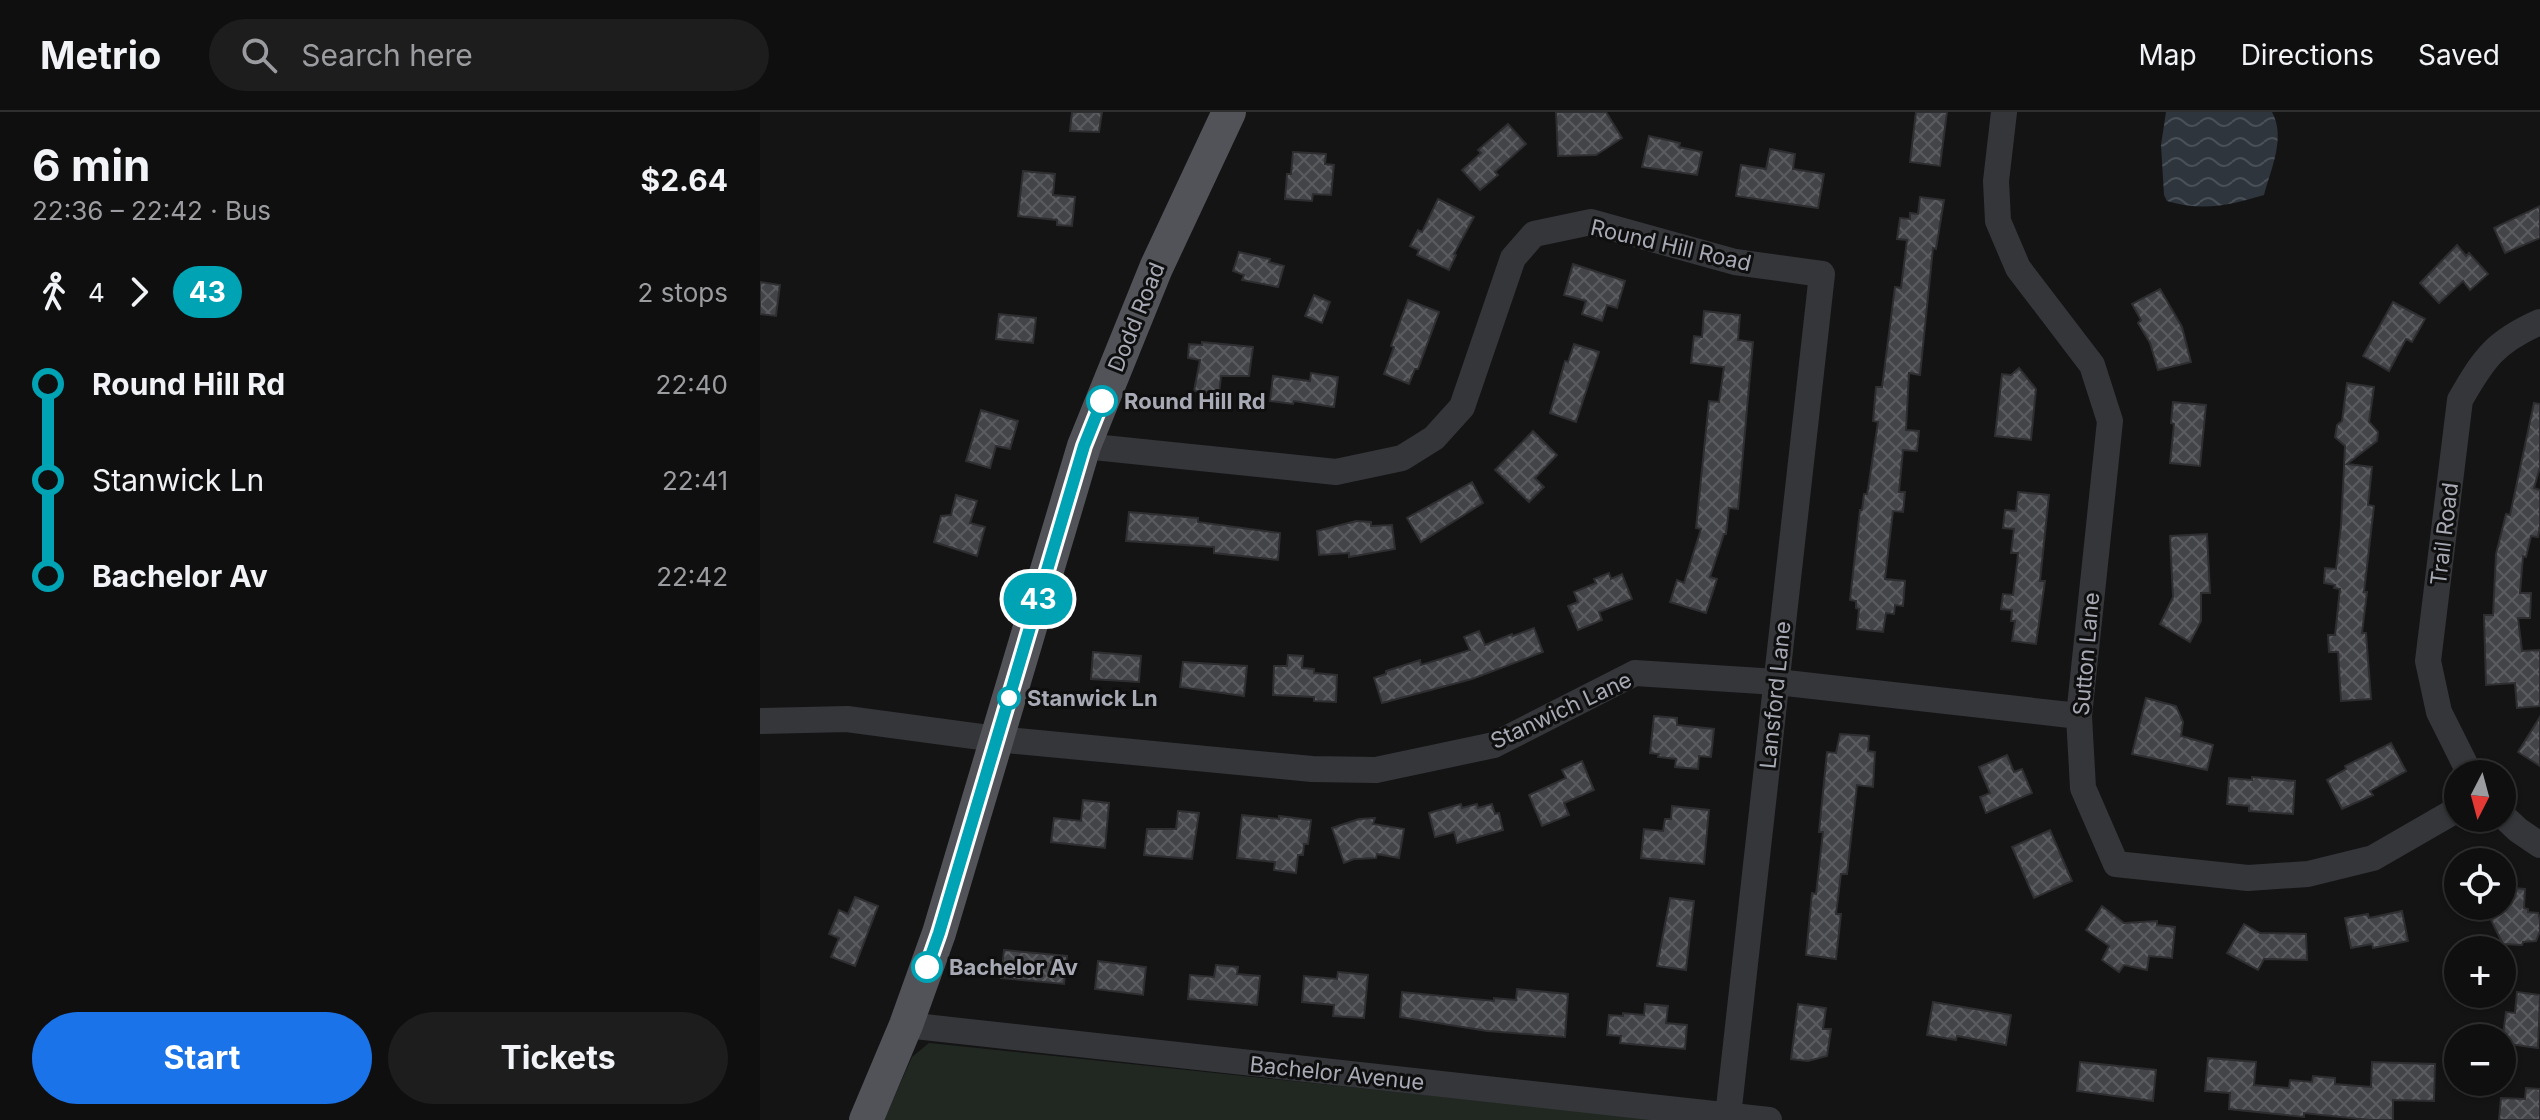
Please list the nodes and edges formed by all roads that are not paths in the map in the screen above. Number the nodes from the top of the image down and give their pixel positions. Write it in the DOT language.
graph roads {
  1 [pos="1229,112"];
  2 [pos="2004,112"];
  3 [pos="1822,274"];
  4 [pos="2540,322"];
  5 [pos="1084,446"];
  6 [pos="1777,682"];
  7 [pos="2079,716"];
  8 [pos="760,721"];
  9 [pos="996,739"];
  10 [pos="2463,760"];
  11 [pos="2444,817"];
  12 [pos="2516,828"];
  13 [pos="2540,845"];
  14 [pos="906,1025"];
  15 [pos="1728,1116"];
  16 [pos="866,1120"];
  17 [pos="1769,1120"];
  1 -- 5 [label="main road, Dodd Road"];
  2 -- 7 [label="street, Sutton Lane"];
  3 -- 5 [label="street, Round Hill Road"];
  3 -- 6 [label="street, Lansford Lane"];
  4 -- 10 [label="street, Trail Road"];
  5 -- 9 [label="main road, Dodd Road"];
  6 -- 7 [label="street, Stanwich Lane"];
  6 -- 9 [label="street, Stanwich Lane"];
  6 -- 15 [label="street, Lansford Lane"];
  7 -- 11 [label="street, Sutton Lane"];
  8 -- 9 [label="street, Stanwich Lane"];
  9 -- 14 [label="main road, Dodd Road"];
  12 -- 13 [label="street"];
  14 -- 15 [label="street, Bachelor Avenue"];
  14 -- 16 [label="main road, Dodd Road"];
  15 -- 17 [label="street, Bachelor Avenue"];
}
